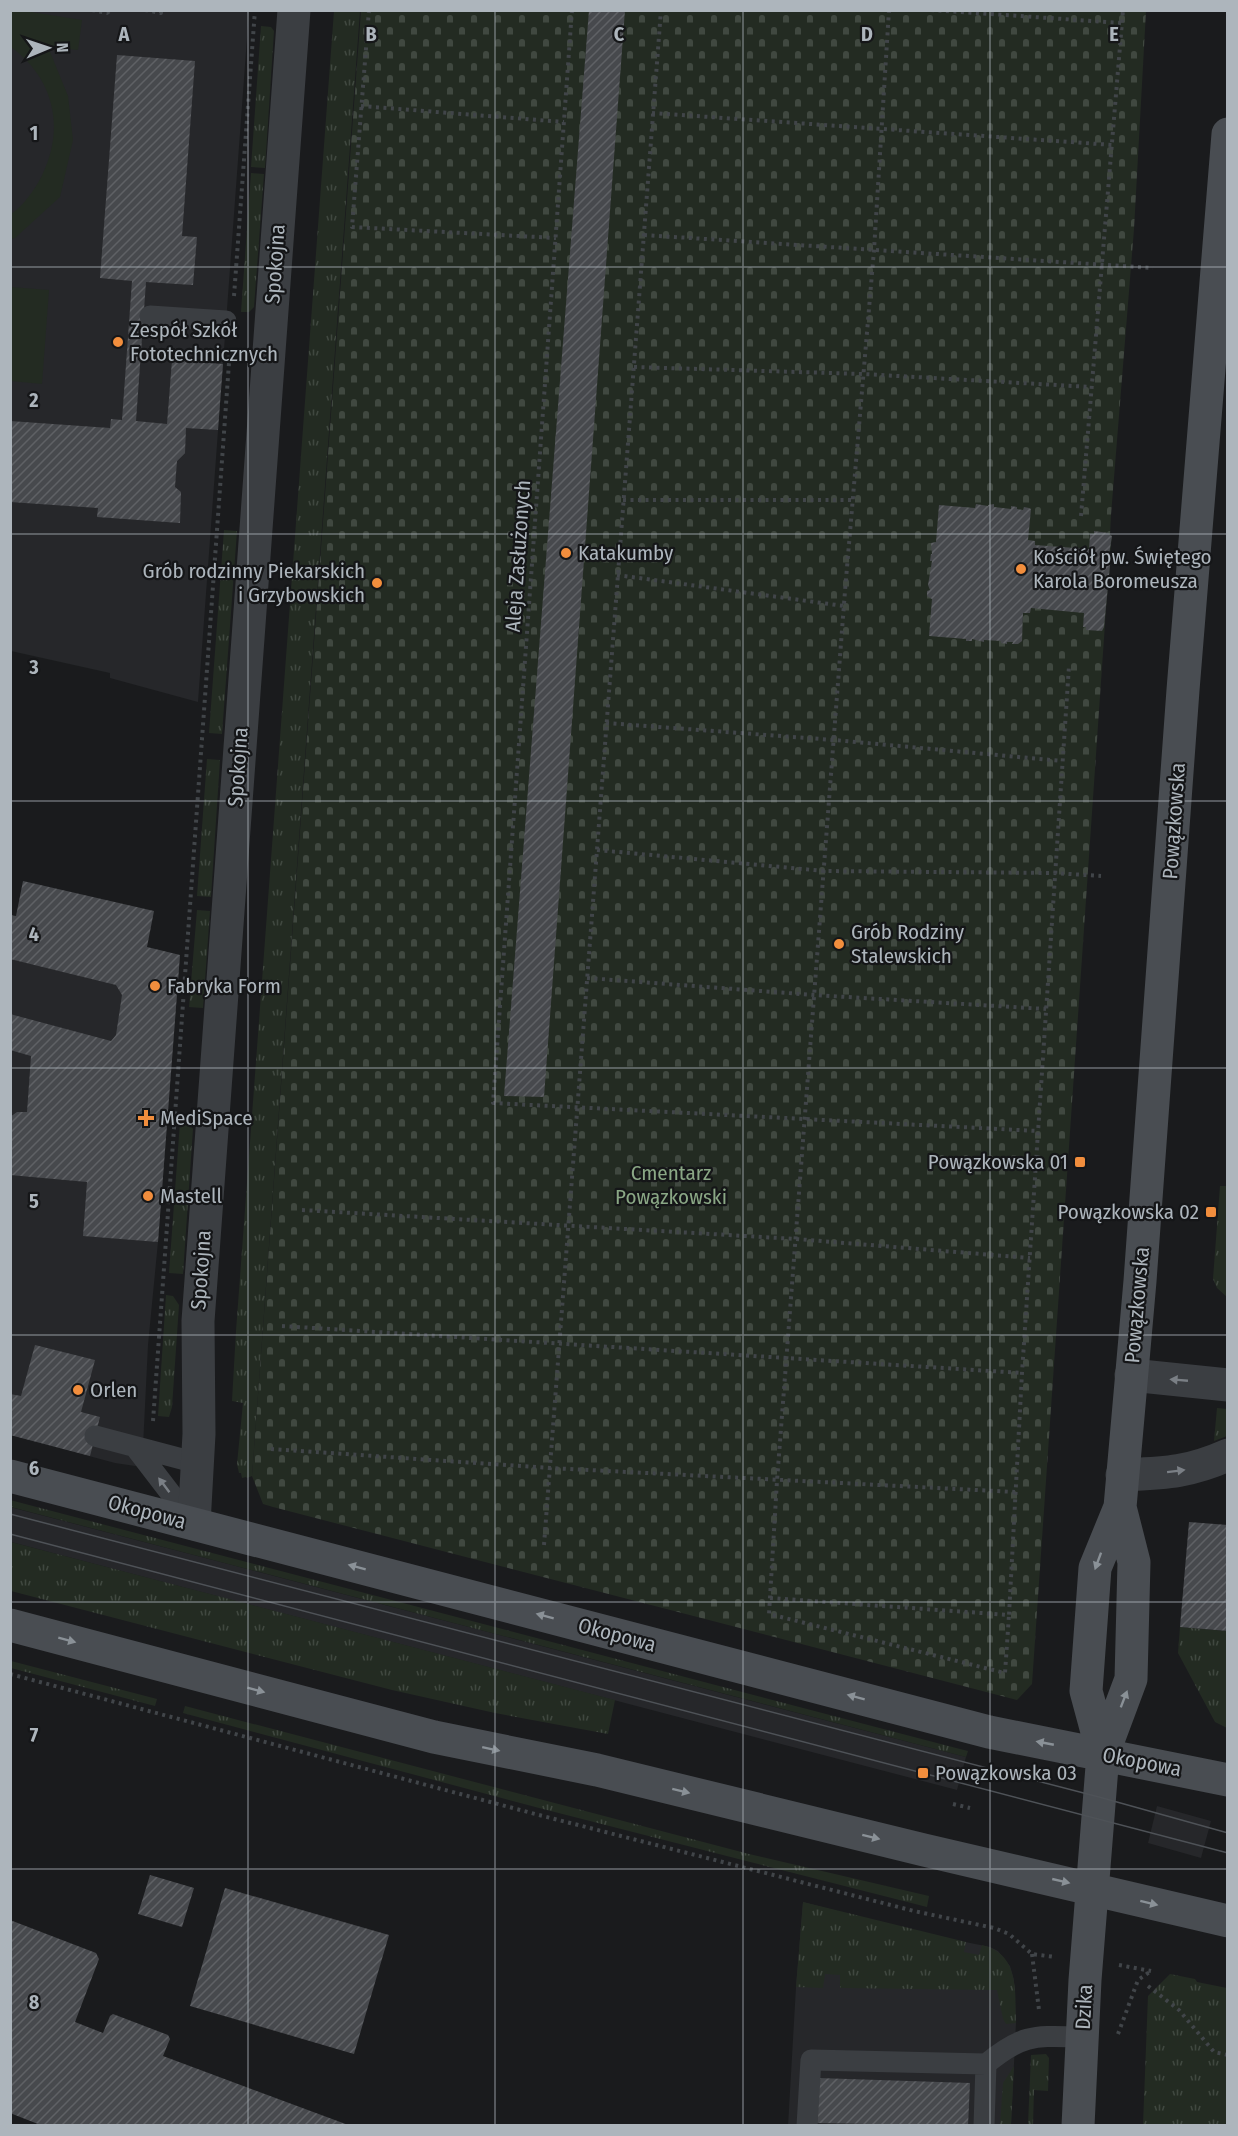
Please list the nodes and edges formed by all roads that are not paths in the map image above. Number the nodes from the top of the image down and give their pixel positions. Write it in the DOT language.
graph roads {
  1 [pos="294,10"];
  2 [pos="1227,134"];
  3 [pos="150,316"];
  4 [pos="226,321"];
  5 [pos="1131,1376"];
  6 [pos="1227,1385"];
  7 [pos="95,1436"];
  8 [pos="127,1444"];
  9 [pos="1227,1455"];
  10 [pos="197,1463"];
  11 [pos="1122,1475"];
  12 [pos="10,1476"];
  13 [pos="1120,1507"];
  14 [pos="194,1524"];
  15 [pos="10,1625"];
  16 [pos="1103,1754"];
  17 [pos="1227,1780"];
  18 [pos="1092,1888"];
  19 [pos="1227,1921"];
  20 [pos="1082,2037"];
  21 [pos="986,2064"];
  22 [pos="807,2126"];
  23 [pos="984,2126"];
  24 [pos="1077,2126"];
  1 -- 10 [label="street, Spokojna"];
  2 -- 5 [label="main road, Powązkowska"];
  3 -- 4 [label="lane"];
  6 -- 5 [label="street, one-way"];
  5 -- 11 [label="main road, Powązkowska"];
  7 -- 8 [label="lane"];
  8 -- 10 [label="lane"];
  14 -- 8 [label="lane, one-way"];
  11 -- 9 [label="street, one-way"];
  10 -- 14 [label="street, Spokojna"];
  11 -- 13 [label="main road, Powązkowska"];
  12 -- 14 [label="main road, Okopowa"];
  16 -- 13 [label="main road, Powązkowska, one-way"];
  13 -- 16 [label="main road, Powązkowska, one-way"];
  16 -- 14 [label="main road, Okopowa, one-way"];
  15 -- 18 [label="main road, one-way"];
  16 -- 17 [label="main road, Okopowa"];
  16 -- 18 [label="main road, Powązkowska"];
  18 -- 19 [label="main road, one-way"];
  18 -- 20 [label="main road, Dzika"];
  20 -- 21 [label="lane"];
  20 -- 24 [label="main road, Dzika"];
  21 -- 22 [label="lane"];
  21 -- 23 [label="lane"];
}
